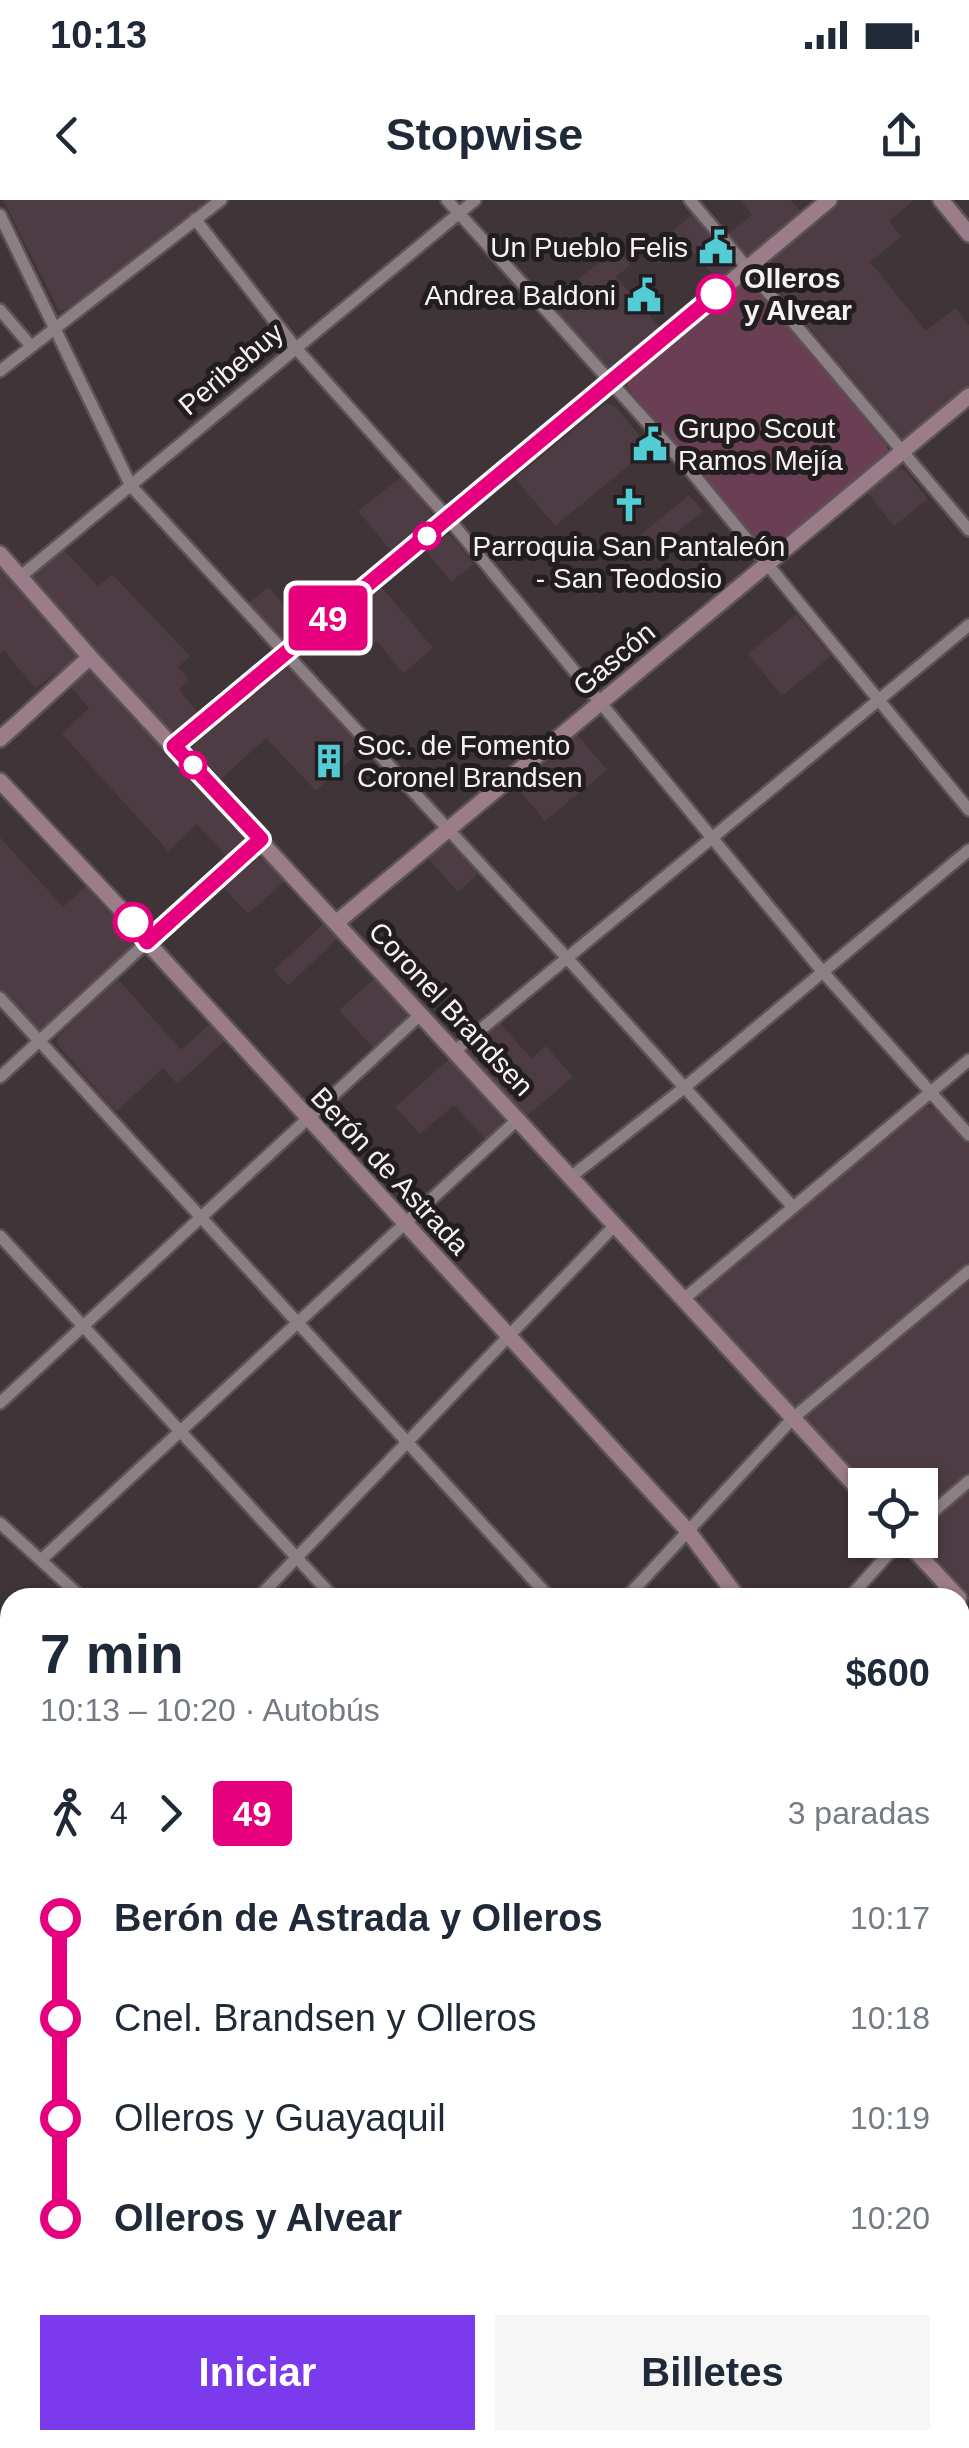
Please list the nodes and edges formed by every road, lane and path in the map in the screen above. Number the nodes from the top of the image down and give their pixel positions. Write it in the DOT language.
graph roads {
  1 [pos="220,200"];
  2 [pos="447,200"];
  3 [pos="475,200"];
  4 [pos="690,200"];
  5 [pos="829,200"];
  6 [pos="941,200"];
  7 [pos="458,214"];
  8 [pos="0,215"];
  9 [pos="196,220"];
  10 [pos="969,234"];
  11 [pos="746,268"];
  12 [pos="0,310"];
  13 [pos="56,327"];
  14 [pos="32,346"];
  15 [pos="294,346"];
  16 [pos="0,371"];
  17 [pos="612,383"];
  18 [pos="969,396"];
  19 [pos="903,451"];
  20 [pos="131,486"];
  21 [pos="448,518"];
  22 [pos="969,530"];
  23 [pos="0,554"];
  24 [pos="768,564"];
  25 [pos="20,577"];
  26 [pos="969,624"];
  27 [pos="285,654"];
  28 [pos="90,657"];
  29 [pos="878,698"];
  30 [pos="600,704"];
  31 [pos="0,739"];
  32 [pos="174,746"];
  33 [pos="0,782"];
  34 [pos="969,810"];
  35 [pos="446,830"];
  36 [pos="710,837"];
  37 [pos="261,839"];
  38 [pos="969,850"];
  39 [pos="337,922"];
  40 [pos="147,942"];
  41 [pos="567,958"];
  42 [pos="822,971"];
  43 [pos="0,998"];
  44 [pos="421,1014"];
  45 [pos="40,1042"];
  46 [pos="456,1050"];
  47 [pos="969,1060"];
  48 [pos="0,1077"];
  49 [pos="685,1087"];
  50 [pos="930,1094"];
  51 [pos="307,1118"];
  52 [pos="518,1119"];
  53 [pos="969,1135"];
  54 [pos="572,1176"];
  55 [pos="793,1208"];
  56 [pos="199,1217"];
  57 [pos="404,1225"];
  58 [pos="615,1225"];
  59 [pos="0,1236"];
  60 [pos="969,1271"];
  61 [pos="685,1298"];
  62 [pos="298,1322"];
  63 [pos="82,1325"];
  64 [pos="509,1336"];
  65 [pos="0,1402"];
  66 [pos="794,1418"];
  67 [pos="181,1433"];
  68 [pos="407,1444"];
  69 [pos="848,1477"];
  70 [pos="969,1481"];
  71 [pos="938,1508"];
  72 [pos="0,1523"];
  73 [pos="688,1531"];
  74 [pos="296,1556"];
  75 [pos="886,1558"];
  76 [pos="920,1558"];
  77 [pos="42,1559"];
  78 [pos="72,1588"];
  79 [pos="267,1588"];
  80 [pos="325,1588"];
  81 [pos="541,1588"];
  82 [pos="635,1588"];
  83 [pos="731,1588"];
  84 [pos="857,1588"];
  85 [pos="949,1588"];
  1 -- 9 [label="street"];
  2 -- 7 [label="street"];
  3 -- 7 [label="street, Peribebuy"];
  4 -- 11 [label="street"];
  5 -- 11 [label="street"];
  6 -- 10 [label="street"];
  7 -- 15 [label="street, Peribebuy"];
  7 -- 17 [label="street"];
  8 -- 13 [label="street"];
  9 -- 13 [label="street"];
  9 -- 15 [label="street"];
  11 -- 17 [label="street"];
  11 -- 19 [label="street"];
  12 -- 14 [label="street"];
  13 -- 14 [label="street"];
  13 -- 20 [label="street"];
  14 -- 16 [label="street"];
  15 -- 20 [label="street, Peribebuy"];
  15 -- 21 [label="street"];
  17 -- 21 [label="street"];
  17 -- 24 [label="street"];
  18 -- 19 [label="street, Gascón"];
  19 -- 22 [label="street"];
  19 -- 24 [label="street, Gascón"];
  20 -- 25 [label="street, Peribebuy"];
  20 -- 27 [label="street"];
  21 -- 27 [label="street"];
  21 -- 30 [label="street"];
  23 -- 25 [label="street, Coronel Brandsen"];
  24 -- 29 [label="street"];
  24 -- 30 [label="street, Gascón"];
  25 -- 28 [label="street, Coronel Brandsen"];
  26 -- 29 [label="street"];
  27 -- 32 [label="street"];
  27 -- 35 [label="street"];
  28 -- 31 [label="street"];
  28 -- 32 [label="street, Coronel Brandsen"];
  29 -- 34 [label="street"];
  29 -- 36 [label="street"];
  30 -- 35 [label="street, Gascón"];
  30 -- 36 [label="street"];
  32 -- 37 [label="street, Coronel Brandsen"];
  33 -- 40 [label="street, Berón de Astrada"];
  35 -- 39 [label="street, Gascón"];
  35 -- 41 [label="street"];
  36 -- 41 [label="street"];
  36 -- 42 [label="street"];
  37 -- 39 [label="street, Coronel Brandsen"];
  37 -- 40 [label="street"];
  38 -- 42 [label="street"];
  39 -- 44 [label="street, Coronel Brandsen"];
  40 -- 45 [label="street"];
  40 -- 51 [label="street, Berón de Astrada"];
  41 -- 46 [label="street"];
  41 -- 49 [label="street"];
  42 -- 49 [label="street"];
  42 -- 50 [label="street"];
  43 -- 45 [label="street"];
  44 -- 46 [label="street, Coronel Brandsen"];
  44 -- 51 [label="street"];
  45 -- 48 [label="street"];
  45 -- 56 [label="street"];
  46 -- 52 [label="street, Coronel Brandsen"];
  47 -- 50 [label="street"];
  49 -- 54 [label="street"];
  49 -- 55 [label="street"];
  50 -- 53 [label="street"];
  50 -- 55 [label="street"];
  51 -- 56 [label="street"];
  51 -- 57 [label="street, Berón de Astrada"];
  52 -- 54 [label="street, Coronel Brandsen"];
  52 -- 57 [label="street"];
  54 -- 58 [label="street, Coronel Brandsen"];
  55 -- 61 [label="street"];
  56 -- 62 [label="street"];
  56 -- 63 [label="street"];
  57 -- 62 [label="street"];
  57 -- 64 [label="street, Berón de Astrada"];
  58 -- 61 [label="street, Coronel Brandsen"];
  58 -- 64 [label="street"];
  59 -- 63 [label="street"];
  60 -- 66 [label="street"];
  61 -- 66 [label="street, Coronel Brandsen"];
  62 -- 67 [label="street"];
  62 -- 68 [label="street"];
  63 -- 65 [label="street"];
  63 -- 67 [label="street"];
  64 -- 68 [label="street"];
  64 -- 73 [label="street, Berón de Astrada"];
  66 -- 69 [label="street, Coronel Brandsen"];
  66 -- 73 [label="street"];
  67 -- 74 [label="street"];
  67 -- 77 [label="street"];
  68 -- 74 [label="street"];
  68 -- 81 [label="street"];
  70 -- 71 [label="street"];
  72 -- 77 [label="street"];
  73 -- 82 [label="street"];
  73 -- 83 [label="street, Berón de Astrada"];
  74 -- 79 [label="street"];
  74 -- 80 [label="street"];
  75 -- 84 [label="street"];
  76 -- 85 [label="street"];
  77 -- 78 [label="street"];
}
